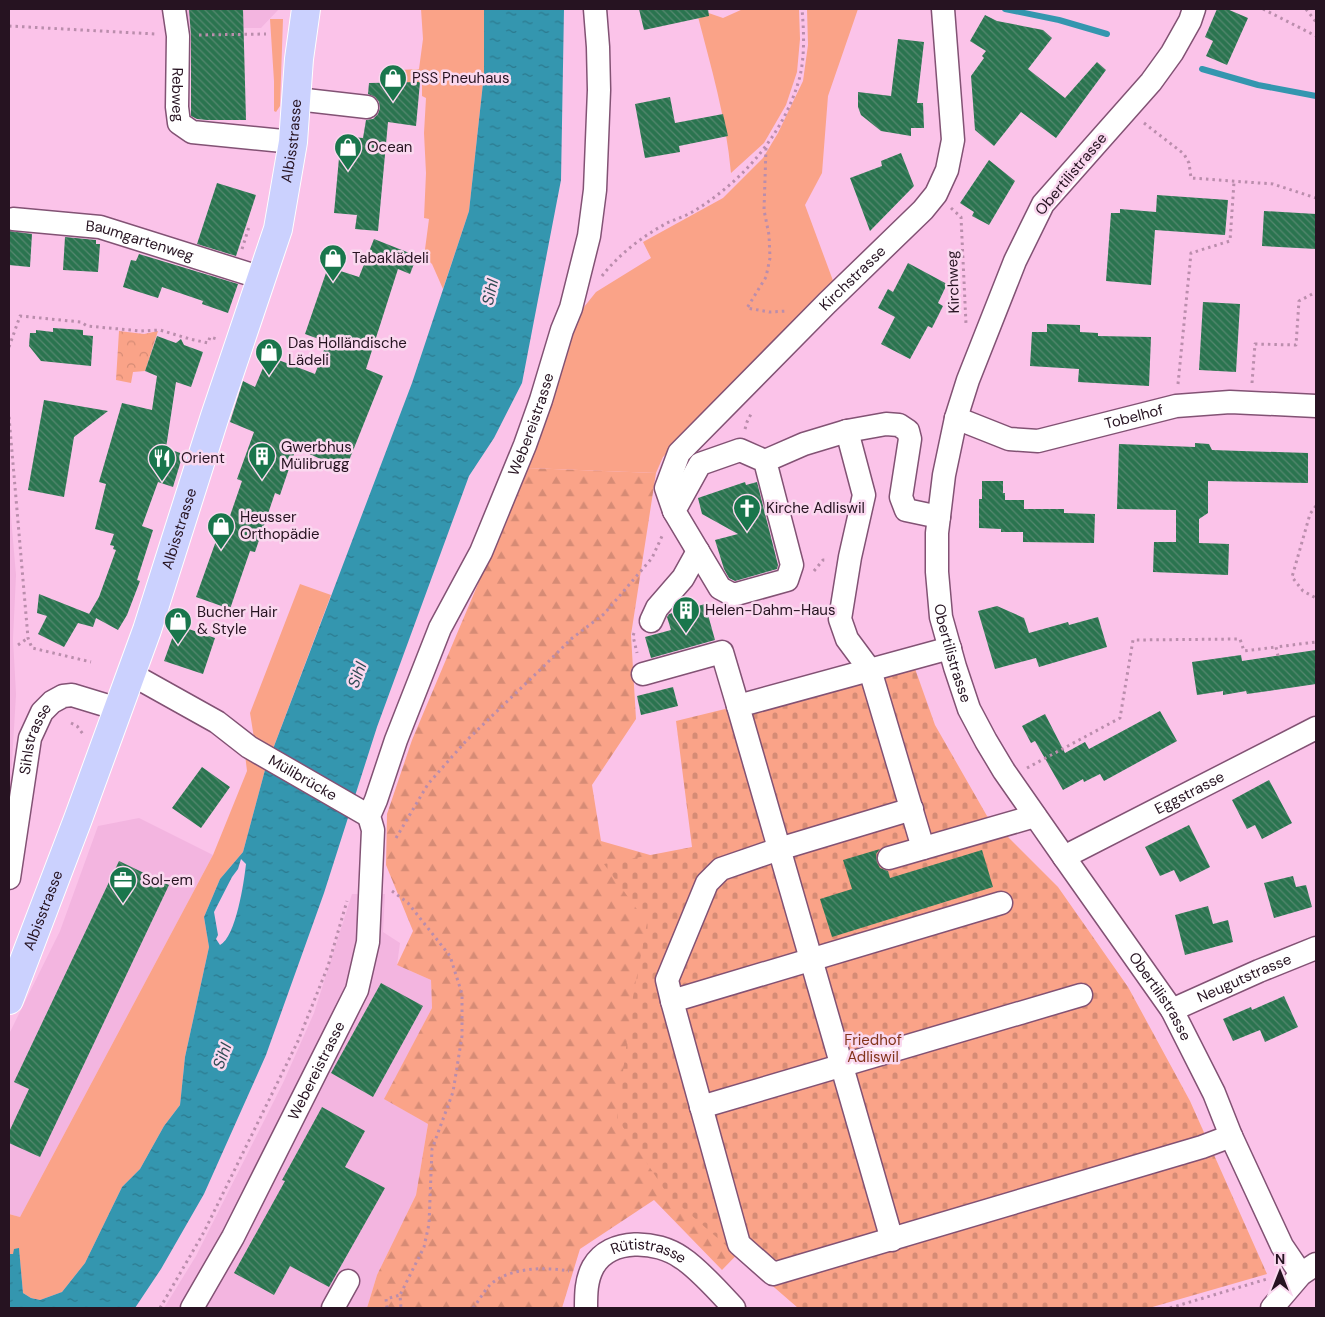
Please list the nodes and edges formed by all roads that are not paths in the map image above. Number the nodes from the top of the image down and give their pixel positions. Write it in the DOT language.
graph roads {
  1 [pos="174,9"];
  2 [pos="292,9"];
  3 [pos="306,9"];
  4 [pos="595,9"];
  5 [pos="943,9"];
  6 [pos="1194,9"];
  7 [pos="299,59"];
  8 [pos="297,99"];
  9 [pos="367,107"];
  10 [pos="293,142"];
  11 [pos="13,219"];
  12 [pos="262,278"];
  13 [pos="1316,406"];
  14 [pos="956,418"];
  15 [pos="847,431"];
  16 [pos="766,460"];
  17 [pos="674,511"];
  18 [pos="939,517"];
  19 [pos="698,551"];
  20 [pos="651,621"];
  21 [pos="950,648"];
  22 [pos="870,670"];
  23 [pos="131,674"];
  24 [pos="643,674"];
  25 [pos="738,706"];
  26 [pos="118,708"];
  27 [pos="1316,728"];
  28 [pos="912,809"];
  29 [pos="363,813"];
  30 [pos="1035,816"];
  31 [pos="923,848"];
  32 [pos="779,849"];
  33 [pos="888,858"];
  34 [pos="1064,858"];
  35 [pos="9,878"];
  36 [pos="1001,903"];
  37 [pos="1316,948"];
  38 [pos="811,960"];
  39 [pos="16,964"];
  40 [pos="1081,995"];
  41 [pos="9,1000"];
  42 [pos="672,1001"];
  43 [pos="1172,1010"];
  44 [pos="842,1067"];
  45 [pos="701,1107"];
  46 [pos="1231,1136"];
  47 [pos="892,1240"];
  48 [pos="1309,1269"];
  49 [pos="348,1282"];
  50 [pos="192,1308"];
  51 [pos="333,1308"];
  52 [pos="586,1308"];
  53 [pos="734,1308"];
  54 [pos="1272,1308"];
  1 -- 10 [label="street, Rebweg"];
  2 -- 7 [label="main road, Albisstrasse"];
  3 -- 7 [label="main road, Albisstrasse"];
  4 -- 29 [label="street, Webereistrasse"];
  5 -- 17 [label="street, Kirchstrasse"];
  6 -- 14 [label="street, Obertilistrasse"];
  7 -- 8 [label="main road, Albisstrasse"];
  8 -- 9 [label="street"];
  8 -- 10 [label="main road, Albisstrasse"];
  10 -- 12 [label="main road, Albisstrasse"];
  11 -- 12 [label="street, Baumgartenweg"];
  12 -- 23 [label="main road, Albisstrasse"];
  13 -- 14 [label="street, Tobelhof"];
  14 -- 18 [label="street, Obertilistrasse"];
  15 -- 16 [label="street"];
  15 -- 18 [label="street"];
  15 -- 22 [label="street"];
  16 -- 17 [label="street"];
  16 -- 19 [label="street"];
  17 -- 19 [label="street"];
  18 -- 21 [label="street, Obertilistrasse"];
  19 -- 20 [label="street"];
  21 -- 22 [label="street"];
  21 -- 30 [label="street, Obertilistrasse"];
  22 -- 25 [label="street"];
  22 -- 28 [label="street"];
  23 -- 26 [label="main road, Albisstrasse"];
  23 -- 29 [label="street, Mülibrücke"];
  24 -- 25 [label="street"];
  25 -- 32 [label="street"];
  26 -- 35 [label="street, Sihlstrasse"];
  26 -- 39 [label="main road, Albisstrasse"];
  27 -- 34 [label="street, Eggstrasse"];
  28 -- 31 [label="street"];
  28 -- 32 [label="street"];
  29 -- 50 [label="street, Webereistrasse"];
  30 -- 31 [label="street"];
  30 -- 34 [label="street, Obertilistrasse"];
  31 -- 33 [label="street"];
  32 -- 38 [label="street"];
  32 -- 42 [label="street"];
  34 -- 43 [label="street, Obertilistrasse"];
  36 -- 38 [label="street"];
  37 -- 43 [label="street, Neugutstrasse"];
  38 -- 42 [label="street"];
  38 -- 44 [label="street"];
  39 -- 41 [label="main road, Albisstrasse"];
  40 -- 44 [label="street"];
  42 -- 45 [label="street"];
  43 -- 46 [label="street, Obertilistrasse"];
  44 -- 45 [label="street"];
  44 -- 47 [label="street"];
  45 -- 47 [label="street"];
  46 -- 47 [label="street"];
  46 -- 48 [label="street, Obertilistrasse"];
  48 -- 54 [label="street"];
  49 -- 51 [label="street"];
  52 -- 53 [label="street, Rütistrasse"];
}
